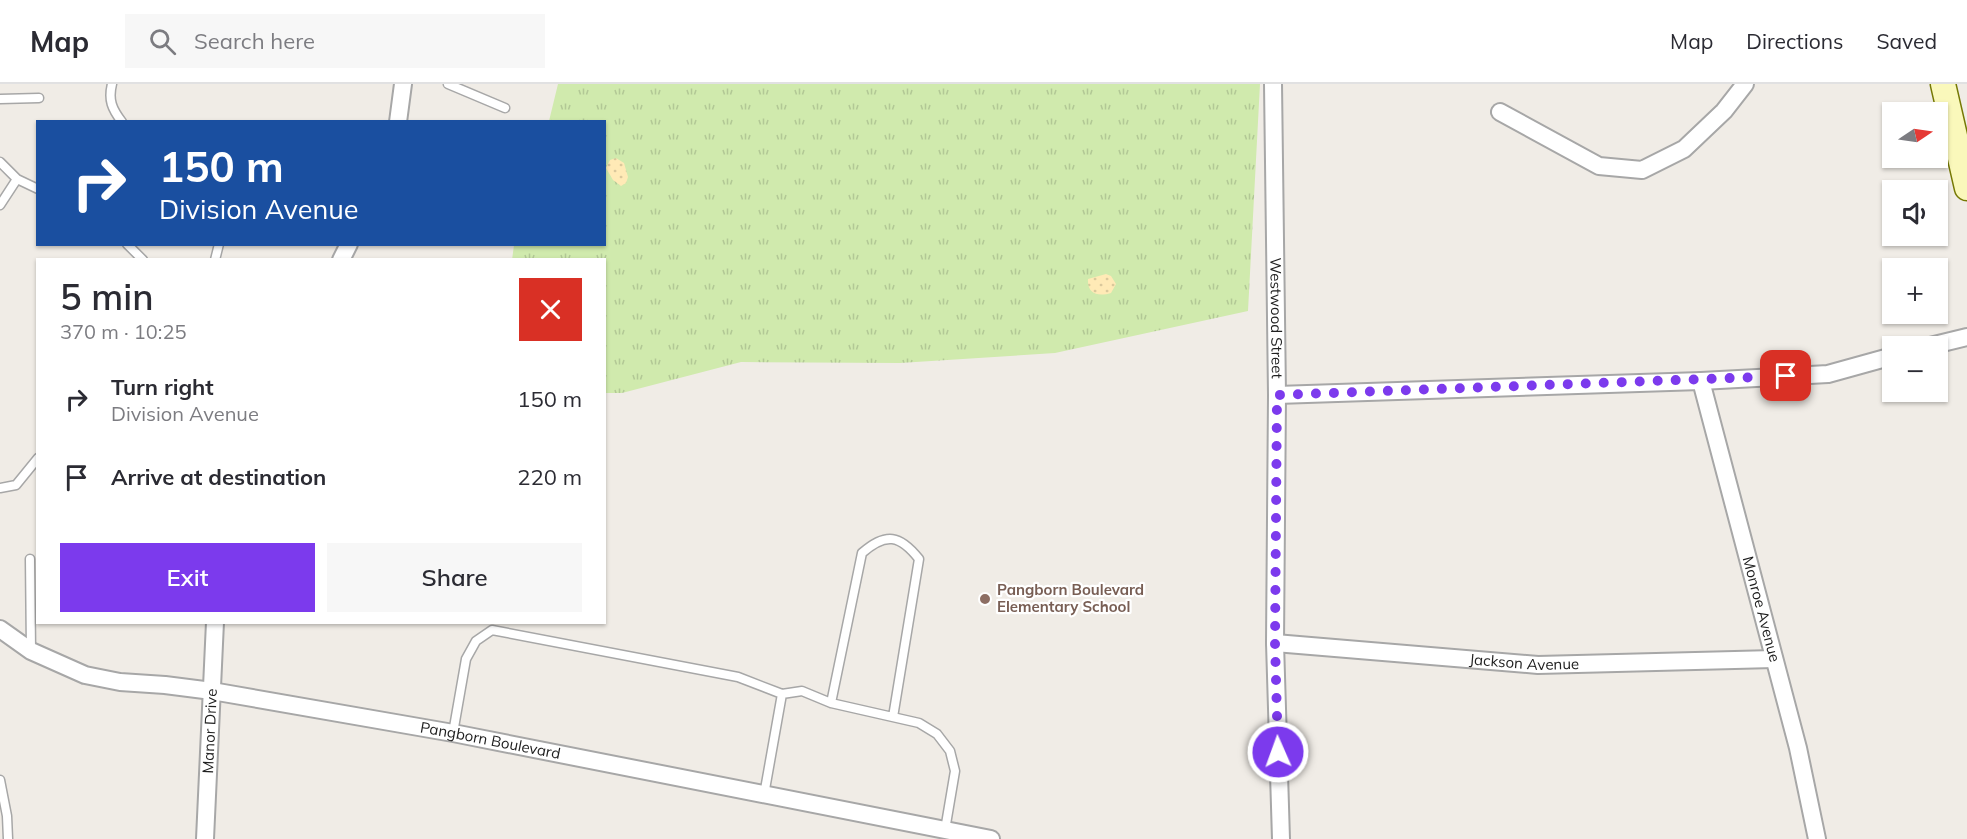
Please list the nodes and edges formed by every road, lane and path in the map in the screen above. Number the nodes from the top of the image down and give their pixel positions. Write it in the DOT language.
graph roads {
  1 [pos="112,84"];
  2 [pos="403,84"];
  3 [pos="448,84"];
  4 [pos="1273,84"];
  5 [pos="1745,84"];
  6 [pos="1943,84"];
  7 [pos="39,98"];
  8 [pos="0,99"];
  9 [pos="505,108"];
  10 [pos="1500,112"];
  11 [pos="120,120"];
  12 [pos="398,120"];
  13 [pos="0,162"];
  14 [pos="16,179"];
  15 [pos="36,188"];
  16 [pos="1967,188"];
  17 [pos="0,205"];
  18 [pos="129,246"];
  19 [pos="142,258"];
  20 [pos="1967,337"];
  21 [pos="1948,342"];
  22 [pos="1882,359"];
  23 [pos="1701,381"];
  24 [pos="1277,395"];
  25 [pos="36,460"];
  26 [pos="0,488"];
  27 [pos="30,559"];
  28 [pos="215,624"];
  29 [pos="0,629"];
  30 [pos="1275,643"];
  31 [pos="31,651"];
  32 [pos="1774,659"];
  33 [pos="212,691"];
  34 [pos="782,694"];
  35 [pos="831,703"];
  36 [pos="893,717"];
  37 [pos="453,733"];
  38 [pos="0,780"];
  39 [pos="764,795"];
  40 [pos="945,830"];
  41 [pos="8,839"];
  42 [pos="205,839"];
  43 [pos="991,839"];
  44 [pos="1281,839"];
  45 [pos="1817,839"];
  1 -- 11 [label="lane"];
  2 -- 12 [label="street"];
  3 -- 9 [label="lane"];
  4 -- 24 [label="street, Westwood Street"];
  5 -- 10 [label="street"];
  6 -- 16 [label="main road"];
  7 -- 8 [label="lane"];
  13 -- 14 [label="lane"];
  14 -- 15 [label="lane"];
  14 -- 17 [label="lane"];
  18 -- 19 [label="lane"];
  20 -- 21 [label="street"];
  22 -- 23 [label="street"];
  23 -- 24 [label="street"];
  23 -- 32 [label="street, Monroe Avenue"];
  24 -- 30 [label="street, Westwood Street"];
  25 -- 26 [label="lane"];
  27 -- 31 [label="lane"];
  28 -- 33 [label="street, Manor Drive"];
  29 -- 31 [label="street, Pangborn Boulevard"];
  30 -- 32 [label="street, Jackson Avenue"];
  30 -- 44 [label="street, Westwood Street"];
  31 -- 33 [label="street, Pangborn Boulevard"];
  32 -- 45 [label="street, Monroe Avenue"];
  33 -- 37 [label="street, Pangborn Boulevard"];
  33 -- 42 [label="street, Manor Drive"];
  34 -- 35 [label="lane"];
  34 -- 37 [label="lane"];
  34 -- 39 [label="lane"];
  35 -- 36 [label="lane"];
  35 -- 36 [label="lane"];
  36 -- 40 [label="lane"];
  37 -- 39 [label="street, Pangborn Boulevard"];
  38 -- 41 [label="lane"];
  39 -- 40 [label="street, Pangborn Boulevard"];
  40 -- 43 [label="street, Pangborn Boulevard"];
}
